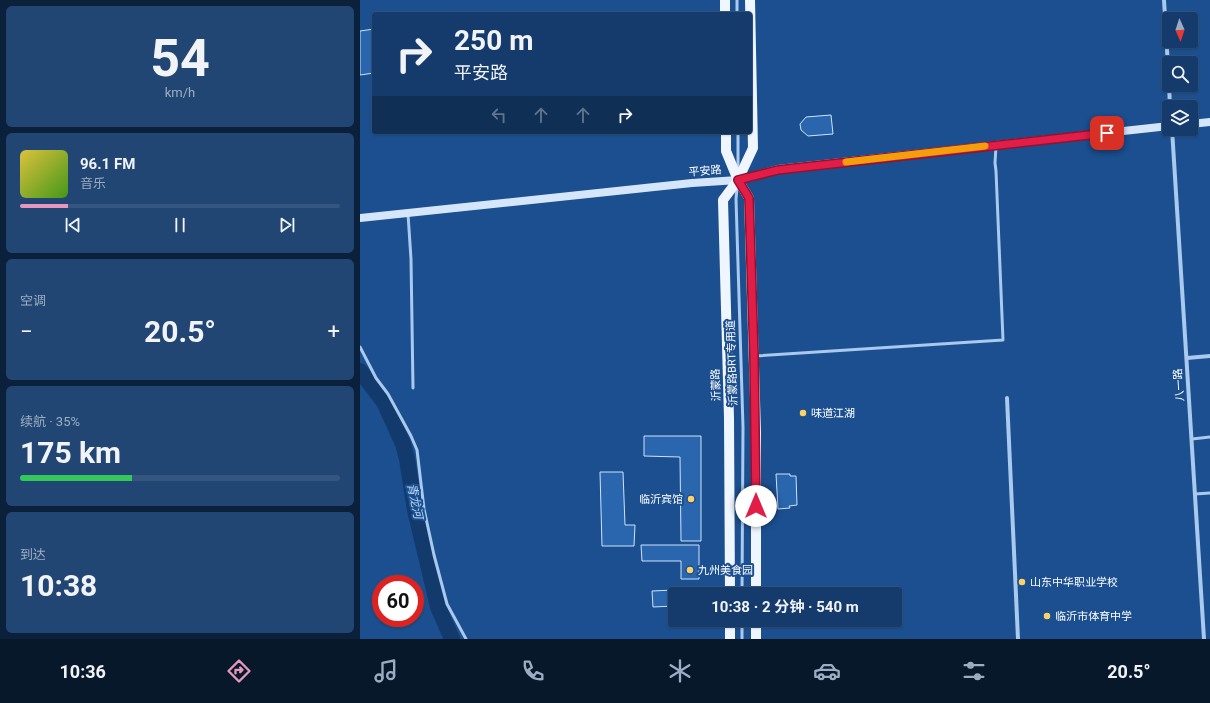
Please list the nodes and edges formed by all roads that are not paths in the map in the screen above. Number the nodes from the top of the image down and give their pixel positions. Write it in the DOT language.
graph roads {
  1 [pos="725,0"];
  2 [pos="737,0"];
  3 [pos="750,0"];
  4 [pos="1164,0"];
  5 [pos="725,12"];
  6 [pos="737,12"];
  7 [pos="750,12"];
  8 [pos="1167,56"];
  9 [pos="752,99"];
  10 [pos="1210,122"];
  11 [pos="1198,123"];
  12 [pos="1162,127"];
  13 [pos="726,134"];
  14 [pos="738,134"];
  15 [pos="1172,136"];
  16 [pos="996,145"];
  17 [pos="738,180"];
  18 [pos="408,213"];
  19 [pos="360,218"];
  20 [pos="360,347"];
  21 [pos="754,356"];
  22 [pos="1210,356"];
  23 [pos="1187,358"];
  24 [pos="413,388"];
  25 [pos="1007,398"];
  26 [pos="1210,437"];
  27 [pos="1192,439"];
  28 [pos="1210,493"];
  29 [pos="1195,494"];
  30 [pos="730,587"];
  31 [pos="742,587"];
  32 [pos="756,587"];
  33 [pos="730,627"];
  34 [pos="742,627"];
  35 [pos="756,627"];
  36 [pos="466,639"];
  37 [pos="730,639"];
  38 [pos="742,639"];
  39 [pos="756,639"];
  40 [pos="1018,639"];
  41 [pos="1204,639"];
  1 -- 5 [label="main road"];
  2 -- 6 [label="lane"];
  3 -- 7 [label="main road, 沂蒙路"];
  4 -- 8 [label="street"];
  9 -- 17 [label="main road, 沂蒙路"];
  10 -- 11 [label="main road"];
  12 -- 16 [label="main road, 平安路"];
  13 -- 17 [label="main road"];
  14 -- 17 [label="lane, 沂蒙路BRT专用道"];
  15 -- 23 [label="street, 八一路"];
  16 -- 17 [label="main road, 平安路"];
  16 -- 21 [label="lane"];
  17 -- 18 [label="main road, 平安路"];
  17 -- 21 [label="main road"];
  17 -- 30 [label="main road, 沂蒙路"];
  17 -- 31 [label="lane, 沂蒙路BRT专用道"];
  18 -- 19 [label="main road, 平安路"];
  18 -- 24 [label="lane"];
  20 -- 36 [label="lane"];
  21 -- 32 [label="main road"];
  22 -- 23 [label="street"];
  23 -- 27 [label="street, 八一路"];
  25 -- 40 [label="street"];
  26 -- 27 [label="lane"];
  27 -- 29 [label="street, 八一路"];
  28 -- 29 [label="lane"];
  29 -- 41 [label="street, 八一路"];
  33 -- 37 [label="main road"];
  34 -- 38 [label="lane"];
  35 -- 39 [label="main road"];
}
